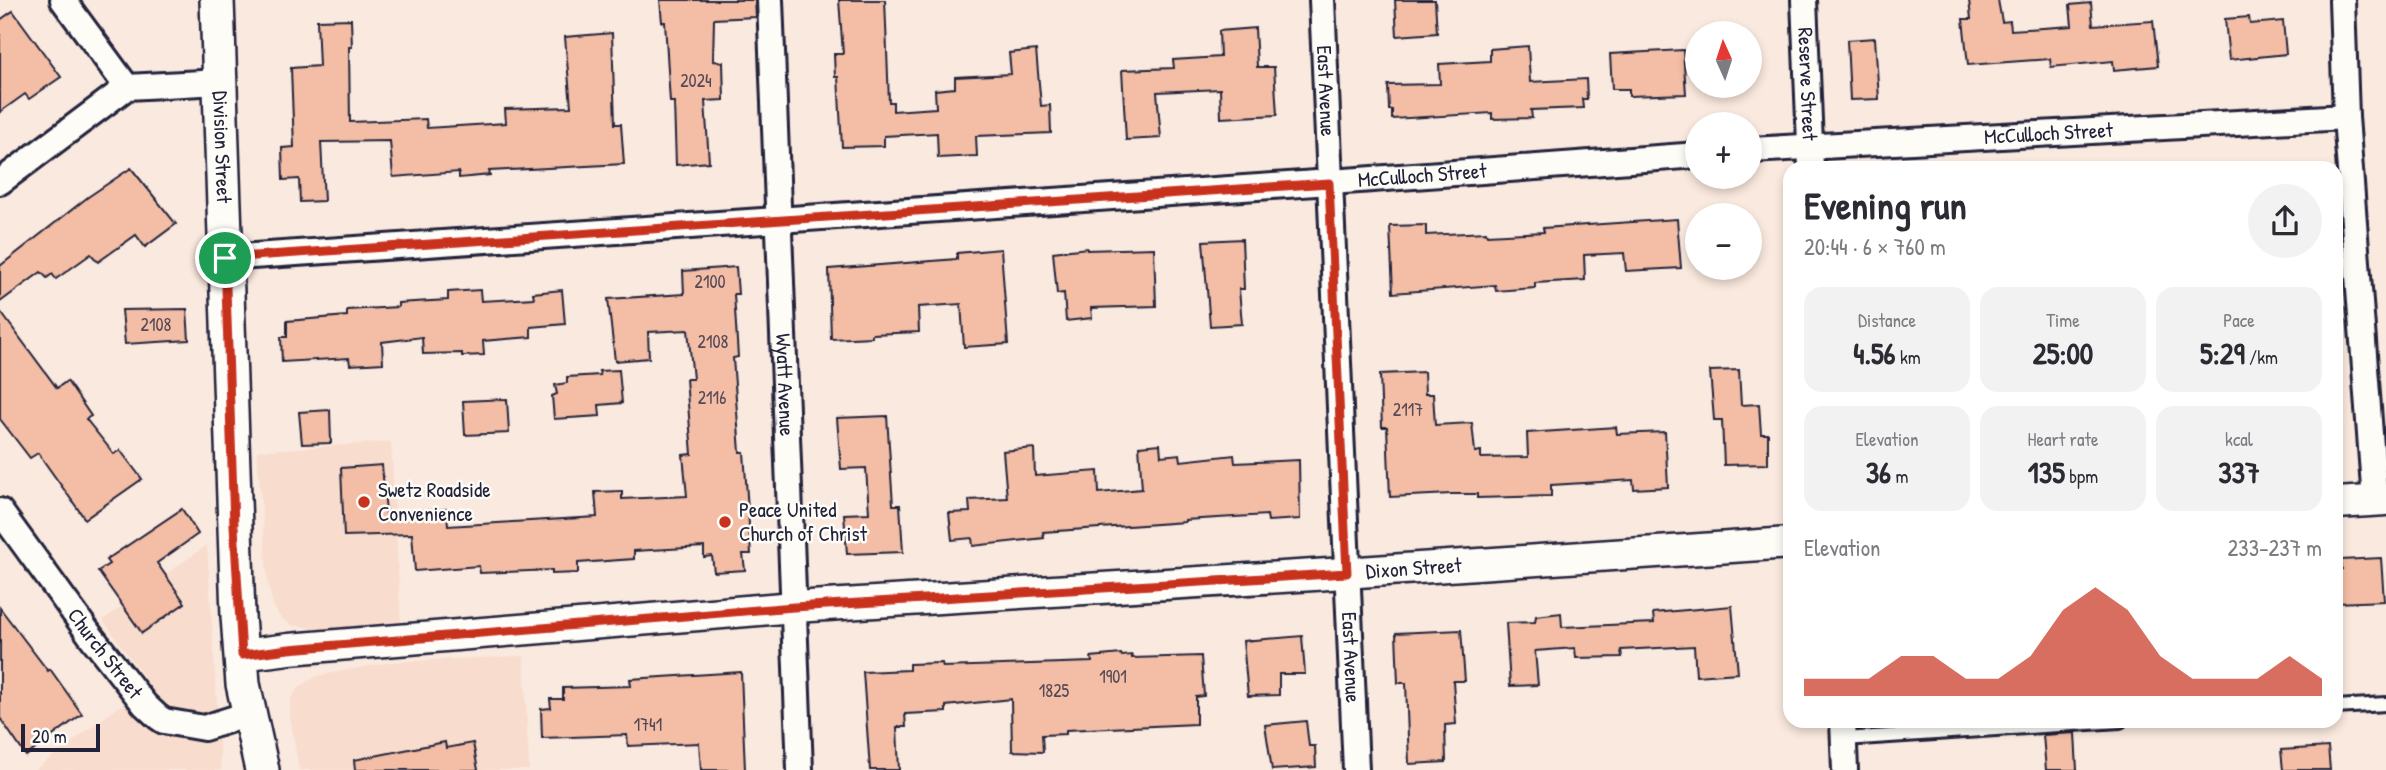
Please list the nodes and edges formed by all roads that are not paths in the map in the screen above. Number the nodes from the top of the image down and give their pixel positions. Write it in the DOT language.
graph roads {
  1 [pos="63,0"];
  2 [pos="217,0"];
  3 [pos="770,0"];
  4 [pos="1322,0"];
  5 [pos="1804,0"];
  6 [pos="2342,0"];
  7 [pos="220,82"];
  8 [pos="127,87"];
  9 [pos="2346,117"];
  10 [pos="1762,151"];
  11 [pos="1685,156"];
  12 [pos="1810,157"];
  13 [pos="0,182"];
  14 [pos="1329,183"];
  15 [pos="780,219"];
  16 [pos="225,258"];
  17 [pos="2381,500"];
  18 [pos="2343,503"];
  19 [pos="0,511"];
  20 [pos="1783,543"];
  21 [pos="1347,573"];
  22 [pos="794,607"];
  23 [pos="242,655"];
  24 [pos="2386,704"];
  25 [pos="2343,707"];
  26 [pos="248,713"];
  27 [pos="1905,728"];
  28 [pos="1844,730"];
  29 [pos="252,770"];
  30 [pos="262,770"];
  31 [pos="800,770"];
  32 [pos="1356,770"];
  33 [pos="1845,770"];
  1 -- 8 [label="street"];
  2 -- 7 [label="main road, Division Street"];
  3 -- 15 [label="street, Wyatt Avenue"];
  4 -- 14 [label="street, East Avenue"];
  5 -- 12 [label="street, Reserve Street"];
  6 -- 9 [label="street"];
  7 -- 8 [label="street"];
  7 -- 16 [label="main road, Division Street"];
  8 -- 13 [label="street"];
  9 -- 12 [label="street, McCulloch Street"];
  9 -- 17 [label="street"];
  10 -- 12 [label="street, McCulloch Street"];
  11 -- 14 [label="street, McCulloch Street"];
  14 -- 15 [label="street, McCulloch Street"];
  14 -- 21 [label="street, East Avenue"];
  15 -- 16 [label="street, McCulloch Street"];
  15 -- 22 [label="street, Wyatt Avenue"];
  16 -- 23 [label="main road, Division Street"];
  17 -- 18 [label="street"];
  19 -- 26 [label="street, Church Street"];
  20 -- 21 [label="street, Dixon Street"];
  21 -- 22 [label="street, Dixon Street"];
  21 -- 32 [label="street, East Avenue"];
  22 -- 23 [label="street, Dixon Street"];
  22 -- 31 [label="street, Wyatt Avenue"];
  23 -- 26 [label="main road, Division Street"];
  24 -- 25 [label="lane"];
  26 -- 29 [label="main road"];
  26 -- 30 [label="main road"];
  27 -- 28 [label="lane"];
  28 -- 33 [label="street"];
}
